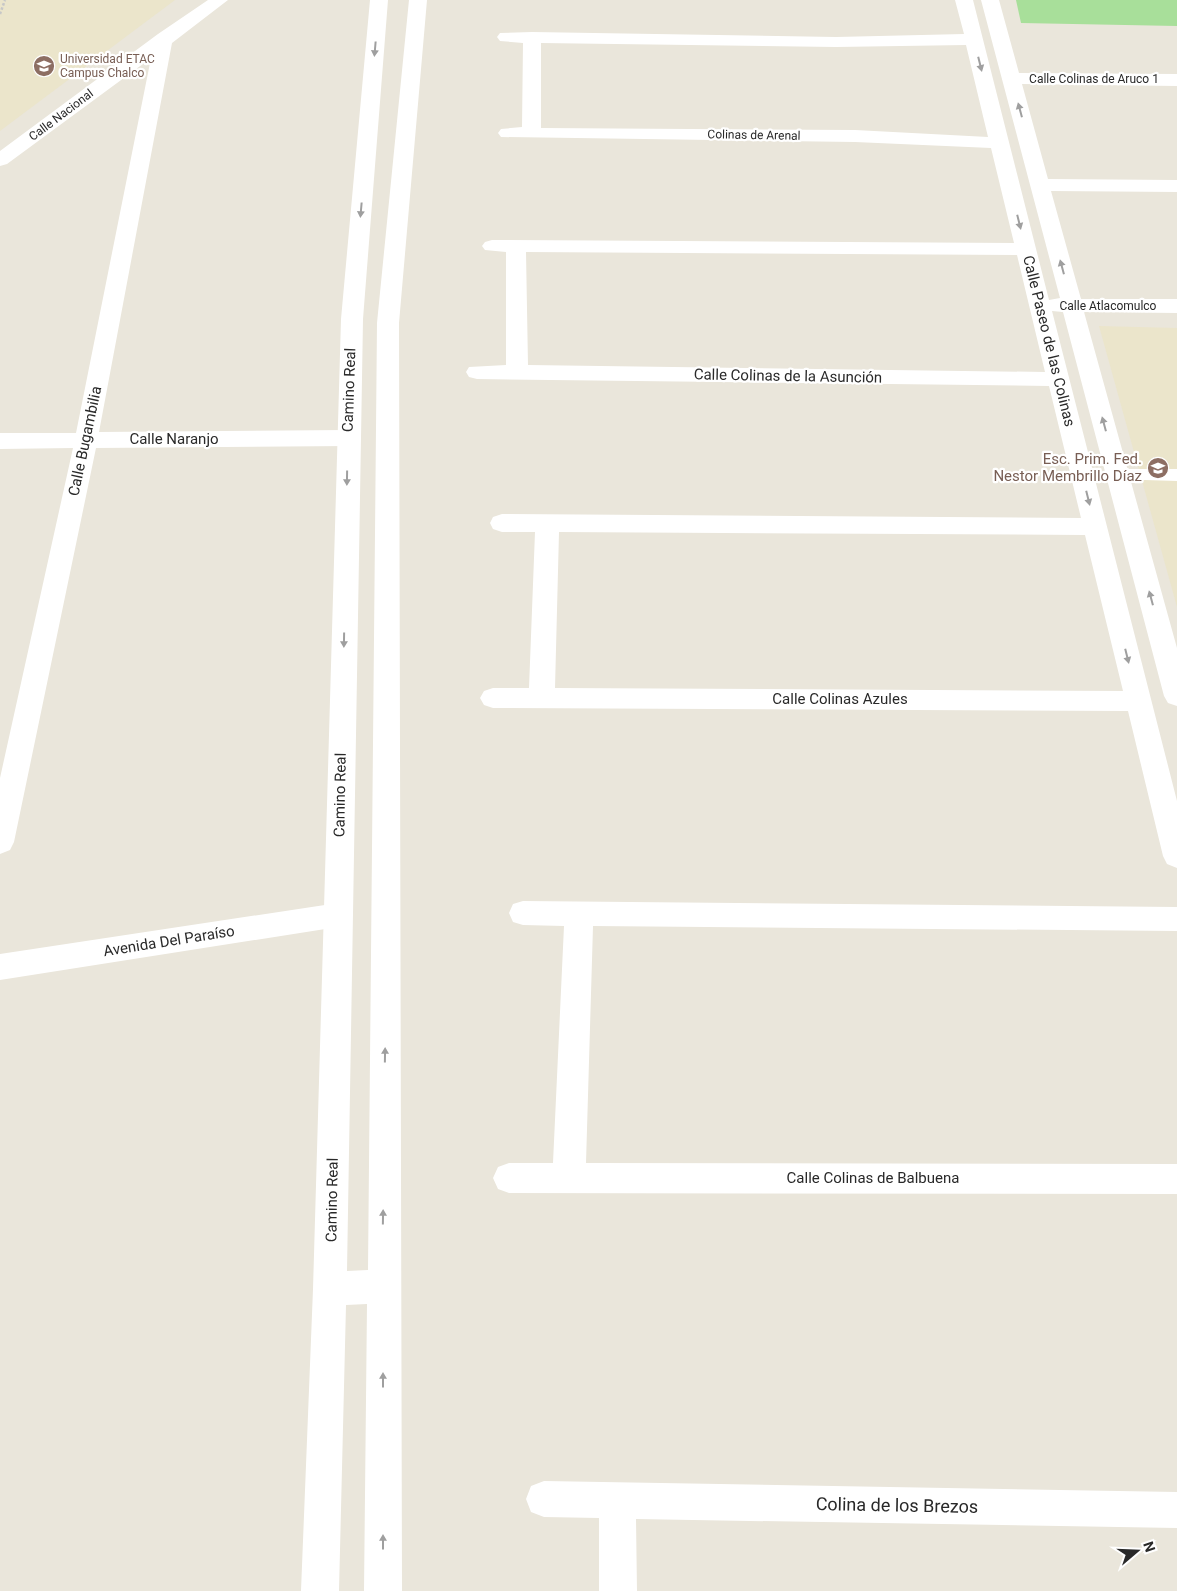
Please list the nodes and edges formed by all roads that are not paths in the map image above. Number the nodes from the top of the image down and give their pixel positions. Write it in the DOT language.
graph roads {
  1 [pos="219,0"];
  2 [pos="379,0"];
  3 [pos="418,0"];
  4 [pos="964,0"];
  5 [pos="990,0"];
  6 [pos="506,37"];
  7 [pos="532,37"];
  8 [pos="164,38"];
  9 [pos="973,39"];
  10 [pos="1011,78"];
  11 [pos="1177,80"];
  12 [pos="508,133"];
  13 [pos="532,133"];
  14 [pos="999,143"];
  15 [pos="0,160"];
  16 [pos="1040,185"];
  17 [pos="1177,186"];
  18 [pos="492,246"];
  19 [pos="516,246"];
  20 [pos="1026,249"];
  21 [pos="1040,305"];
  22 [pos="1072,306"];
  23 [pos="1177,306"];
  24 [pos="477,372"];
  25 [pos="517,372"];
  26 [pos="1058,379"];
  27 [pos="348,438"];
  28 [pos="86,440"];
  29 [pos="0,442"];
  30 [pos="1118,475"];
  31 [pos="1177,475"];
  32 [pos="502,523"];
  33 [pos="547,524"];
  34 [pos="1095,528"];
  35 [pos="1177,696"];
  36 [pos="493,698"];
  37 [pos="542,698"];
  38 [pos="1138,701"];
  39 [pos="0,842"];
  40 [pos="1177,856"];
  41 [pos="523,913"];
  42 [pos="579,913"];
  43 [pos="338,915"];
  44 [pos="1177,919"];
  45 [pos="0,967"];
  46 [pos="569,1176"];
  47 [pos="509,1178"];
  48 [pos="1177,1179"];
  49 [pos="383,1286"];
  50 [pos="330,1289"];
  51 [pos="544,1499"];
  52 [pos="617,1500"];
  53 [pos="1177,1510"];
  54 [pos="320,1591"];
  55 [pos="383,1591"];
  56 [pos="618,1591"];
  1 -- 8 [label="street, Calle Nacional"];
  2 -- 27 [label="street, Camino Real, one-way"];
  49 -- 3 [label="street, one-way"];
  4 -- 9 [label="street, Calle Paseo de las Colinas"];
  5 -- 10 [label="street, Calle Paseo de las Colinas"];
  6 -- 7 [label="street"];
  7 -- 9 [label="street"];
  7 -- 13 [label="street"];
  8 -- 15 [label="street, Calle Nacional"];
  8 -- 28 [label="street, Calle Bugambilia"];
  9 -- 14 [label="street, Calle Paseo de las Colinas, one-way"];
  10 -- 11 [label="street, Calle Colinas de Aruco 1"];
  16 -- 10 [label="street, Calle Paseo de las Colinas, one-way"];
  12 -- 13 [label="street, Colinas de Arenal"];
  13 -- 14 [label="street, Colinas de Arenal"];
  14 -- 20 [label="street, Calle Paseo de las Colinas, one-way"];
  16 -- 17 [label="street"];
  22 -- 16 [label="street, Calle Paseo de las Colinas, one-way"];
  18 -- 19 [label="street"];
  19 -- 20 [label="street"];
  19 -- 25 [label="street"];
  20 -- 21 [label="street, Calle Paseo de las Colinas"];
  21 -- 22 [label="street, Calle Atlacomulco"];
  21 -- 26 [label="street, Calle Paseo de las Colinas"];
  22 -- 23 [label="street, Calle Atlacomulco"];
  30 -- 22 [label="street, Calle Paseo de las Colinas, one-way"];
  24 -- 25 [label="street, Calle Colinas de la Asunción"];
  25 -- 26 [label="street, Calle Colinas de la Asunción"];
  26 -- 34 [label="street, Calle Paseo de las Colinas, one-way"];
  27 -- 28 [label="street, Calle Naranjo"];
  27 -- 43 [label="street, Camino Real, one-way"];
  28 -- 29 [label="street, Calle Naranjo"];
  28 -- 39 [label="street, Calle Bugambilia"];
  30 -- 31 [label="lane"];
  35 -- 30 [label="street, Calle Paseo de las Colinas, one-way"];
  32 -- 33 [label="street"];
  33 -- 34 [label="street"];
  33 -- 37 [label="street"];
  34 -- 38 [label="street, Calle Paseo de las Colinas, one-way"];
  36 -- 37 [label="street, Calle Colinas Azules"];
  37 -- 38 [label="street, Calle Colinas Azules"];
  38 -- 40 [label="street, Calle Paseo de las Colinas"];
  41 -- 42 [label="street"];
  42 -- 44 [label="street"];
  42 -- 46 [label="street"];
  43 -- 45 [label="street, Avenida Del Paraíso"];
  43 -- 50 [label="street, Camino Real"];
  46 -- 47 [label="street, Calle Colinas de Balbuena"];
  46 -- 48 [label="street, Calle Colinas de Balbuena"];
  49 -- 50 [label="street"];
  55 -- 49 [label="street, one-way"];
  50 -- 54 [label="street, Camino Real"];
  51 -- 52 [label="street, Colina de los Brezos"];
  52 -- 53 [label="street, Colina de los Brezos"];
  52 -- 56 [label="street"];
}
